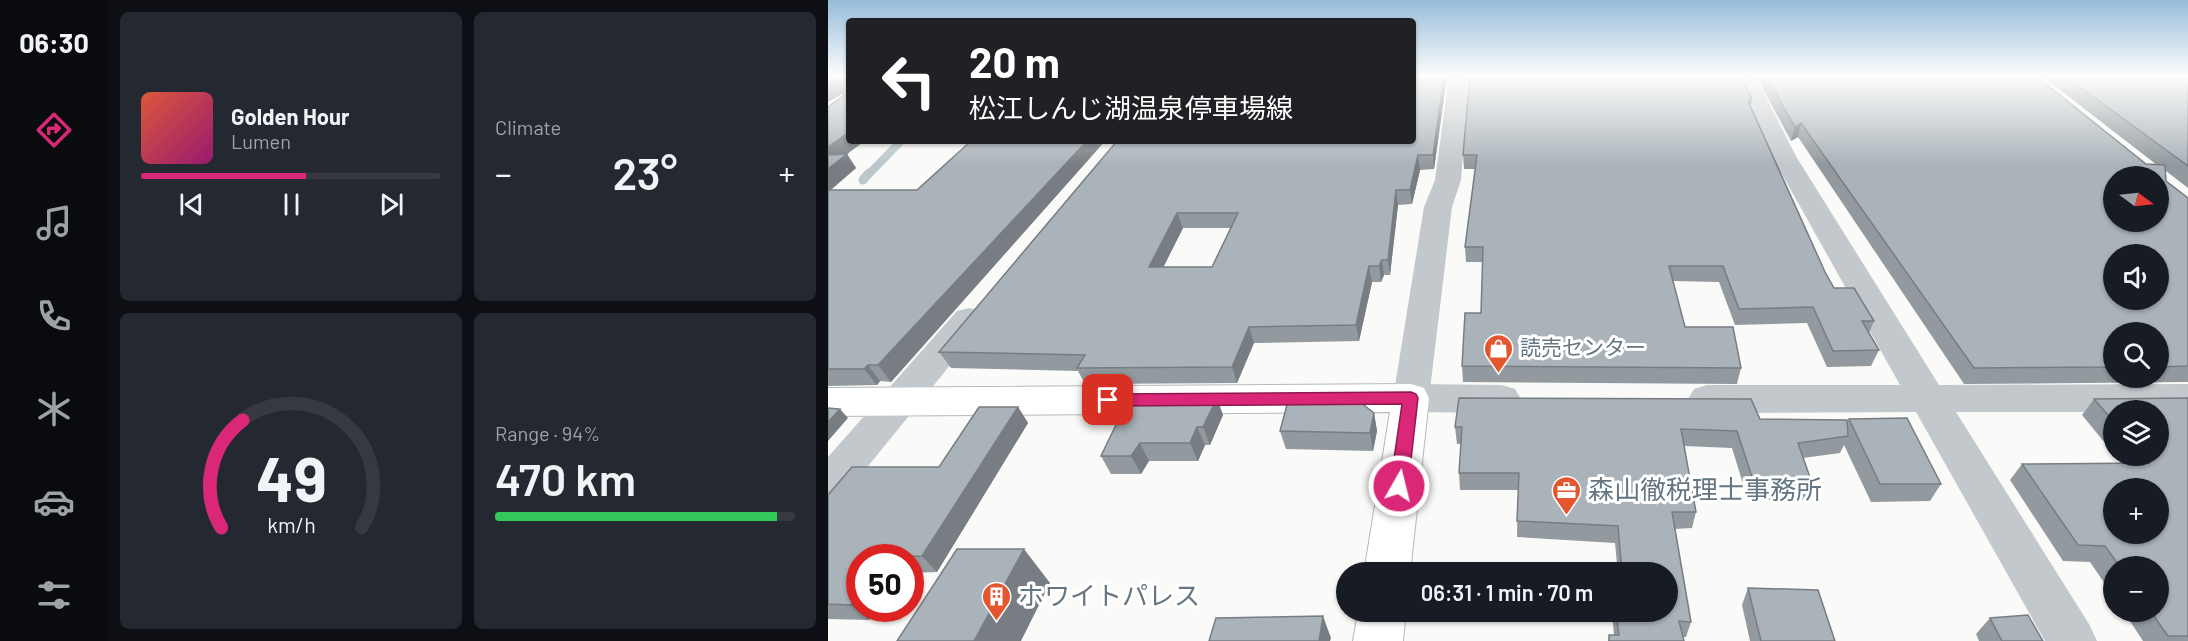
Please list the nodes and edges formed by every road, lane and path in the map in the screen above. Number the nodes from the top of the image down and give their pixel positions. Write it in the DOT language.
graph roads {
  1 [pos="1456,106"];
  2 [pos="1760,106"];
  3 [pos="991,294"];
  4 [pos="1411,398"];
  5 [pos="2188,398"];
  6 [pos="1537,399"];
  7 [pos="1675,399"];
  8 [pos="1927,400"];
  9 [pos="899,401"];
  10 [pos="828,402"];
  11 [pos="828,485"];
  12 [pos="1389,562"];
  13 [pos="1381,622"];
  14 [pos="1378,641"];
  15 [pos="2072,641"];
  1 -- 4 [label="street"];
  2 -- 8 [label="street"];
  3 -- 9 [label="street"];
  4 -- 6 [label="street"];
  4 -- 9 [label="main road"];
  4 -- 12 [label="main road"];
  5 -- 8 [label="street"];
  7 -- 8 [label="street"];
  8 -- 15 [label="street"];
  9 -- 10 [label="main road"];
  9 -- 11 [label="street"];
  13 -- 14 [label="main road"];
}
